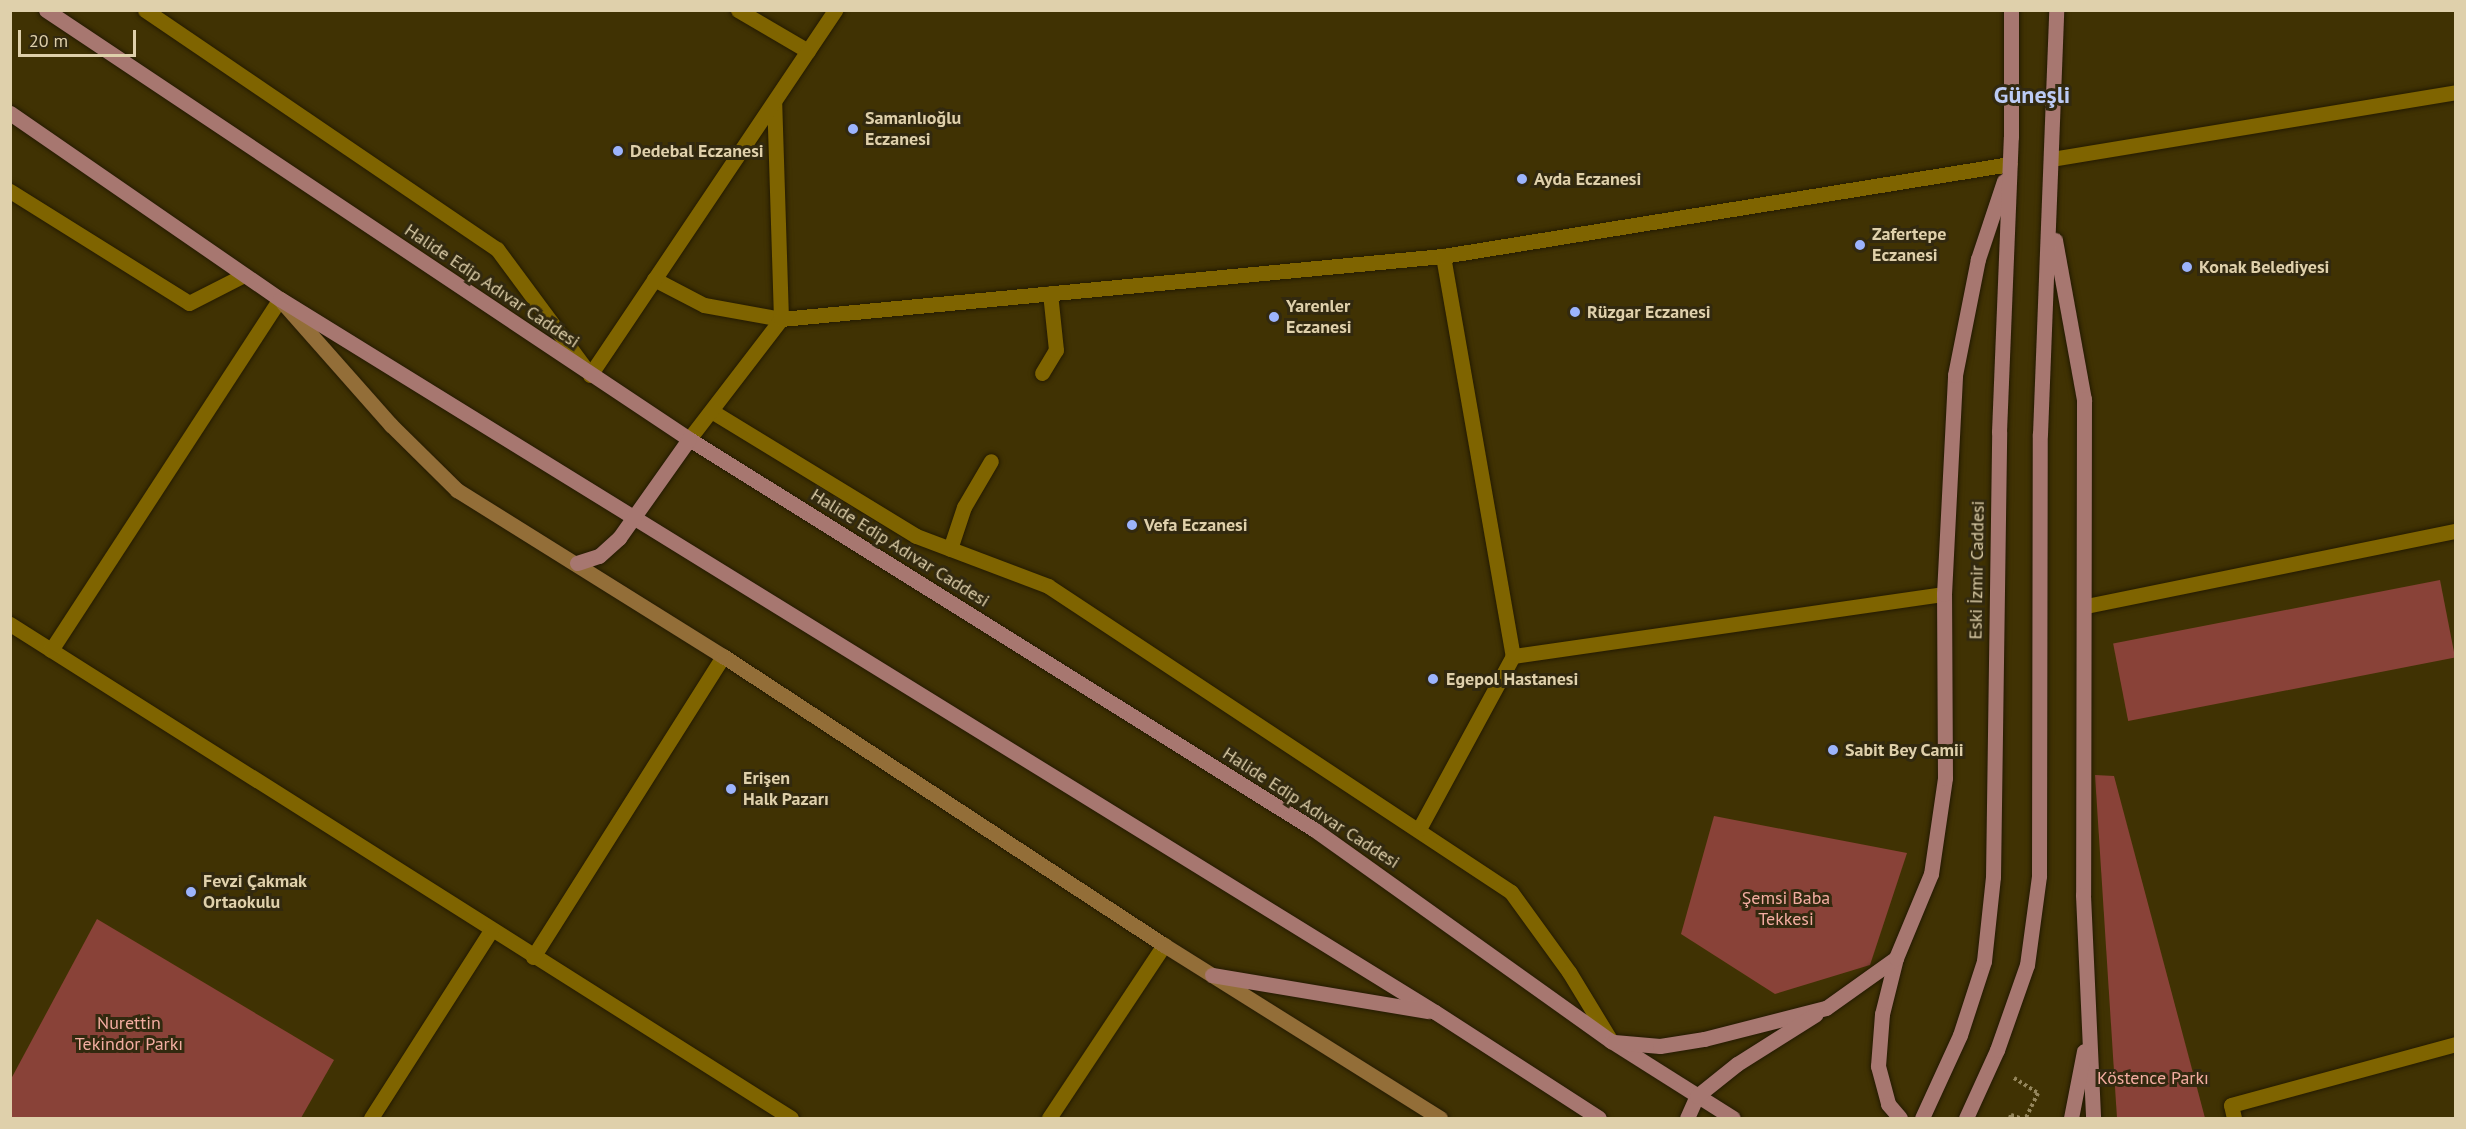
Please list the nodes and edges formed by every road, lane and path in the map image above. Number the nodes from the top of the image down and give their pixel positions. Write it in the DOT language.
graph roads {
  1 [pos="46,10"];
  2 [pos="145,10"];
  3 [pos="738,10"];
  4 [pos="835,10"];
  5 [pos="2011,10"];
  6 [pos="2056,10"];
  7 [pos="807,51"];
  8 [pos="2456,92"];
  9 [pos="774,102"];
  10 [pos="10,113"];
  11 [pos="2052,159"];
  12 [pos="2010,164"];
  13 [pos="10,191"];
  14 [pos="2050,214"];
  15 [pos="1443,256"];
  16 [pos="244,274"];
  17 [pos="654,279"];
  18 [pos="1050,293"];
  19 [pos="280,299"];
  20 [pos="782,319"];
  21 [pos="1042,373"];
  22 [pos="590,375"];
  23 [pos="713,412"];
  24 [pos="688,439"];
  25 [pos="991,460"];
  26 [pos="635,516"];
  27 [pos="2454,534"];
  28 [pos="950,549"];
  29 [pos="577,563"];
  30 [pos="1944,594"];
  31 [pos="2086,606"];
  32 [pos="10,624"];
  33 [pos="51,650"];
  34 [pos="723,656"];
  35 [pos="1513,656"];
  36 [pos="1419,829"];
  37 [pos="491,930"];
  38 [pos="1164,945"];
  39 [pos="533,957"];
  40 [pos="1896,958"];
  41 [pos="1212,975"];
  42 [pos="1826,1008"];
  43 [pos="1435,1012"];
  44 [pos="2089,1026"];
  45 [pos="1611,1041"];
  46 [pos="2456,1044"];
  47 [pos="2008,1074"];
  48 [pos="1697,1096"];
  49 [pos="371,1119"];
  50 [pos="791,1119"];
  51 [pos="1048,1119"];
  52 [pos="1440,1119"];
  53 [pos="1599,1119"];
  54 [pos="1687,1119"];
  55 [pos="1733,1119"];
  56 [pos="1900,1119"];
  57 [pos="1922,1119"];
  58 [pos="1966,1119"];
  59 [pos="2010,1119"];
  60 [pos="2020,1119"];
  61 [pos="2026,1119"];
  62 [pos="2071,1119"];
  63 [pos="2093,1119"];
  64 [pos="2234,1119"];
  1 -- 22 [label="main road, Halide Edip Adıvar Caddesi"];
  2 -- 22 [label="street"];
  3 -- 7 [label="street"];
  4 -- 7 [label="street"];
  5 -- 12 [label="main road, Eski İzmir Caddesi"];
  6 -- 11 [label="main road"];
  7 -- 9 [label="street"];
  8 -- 11 [label="street"];
  9 -- 17 [label="street"];
  9 -- 20 [label="street"];
  10 -- 16 [label="main road"];
  11 -- 14 [label="main road"];
  12 -- 15 [label="street"];
  12 -- 30 [label="main road"];
  12 -- 57 [label="main road, Eski İzmir Caddesi"];
  13 -- 16 [label="street"];
  14 -- 31 [label="main road"];
  14 -- 58 [label="main road"];
  15 -- 18 [label="street"];
  15 -- 35 [label="street"];
  16 -- 19 [label="main road"];
  17 -- 20 [label="street"];
  17 -- 22 [label="street"];
  18 -- 20 [label="street"];
  18 -- 21 [label="street"];
  19 -- 26 [label="main road"];
  19 -- 29 [label="main road"];
  19 -- 33 [label="street"];
  20 -- 23 [label="street"];
  22 -- 24 [label="main road, Halide Edip Adıvar Caddesi"];
  23 -- 24 [label="street"];
  23 -- 28 [label="street"];
  24 -- 26 [label="main road"];
  24 -- 45 [label="main road, Halide Edip Adıvar Caddesi"];
  25 -- 28 [label="street"];
  26 -- 29 [label="main road"];
  26 -- 43 [label="main road"];
  27 -- 31 [label="street"];
  28 -- 36 [label="street"];
  29 -- 34 [label="main road"];
  30 -- 35 [label="street"];
  30 -- 40 [label="main road"];
  31 -- 44 [label="main road"];
  32 -- 33 [label="street"];
  33 -- 37 [label="street"];
  34 -- 38 [label="main road"];
  34 -- 39 [label="street"];
  35 -- 36 [label="street"];
  36 -- 45 [label="street"];
  37 -- 39 [label="street"];
  37 -- 49 [label="street"];
  38 -- 41 [label="main road"];
  38 -- 51 [label="street"];
  39 -- 50 [label="street"];
  40 -- 42 [label="main road"];
  40 -- 56 [label="main road"];
  41 -- 43 [label="main road"];
  41 -- 52 [label="main road"];
  42 -- 45 [label="main road"];
  42 -- 48 [label="main road"];
  43 -- 53 [label="main road"];
  44 -- 62 [label="main road"];
  44 -- 63 [label="main road"];
  45 -- 48 [label="main road, Halide Edip Adıvar Caddesi"];
  46 -- 64 [label="street"];
  47 -- 61 [label="path"];
  48 -- 54 [label="main road"];
  48 -- 55 [label="main road, Halide Edip Adıvar Caddesi"];
  59 -- 60 [label="path"];
}
